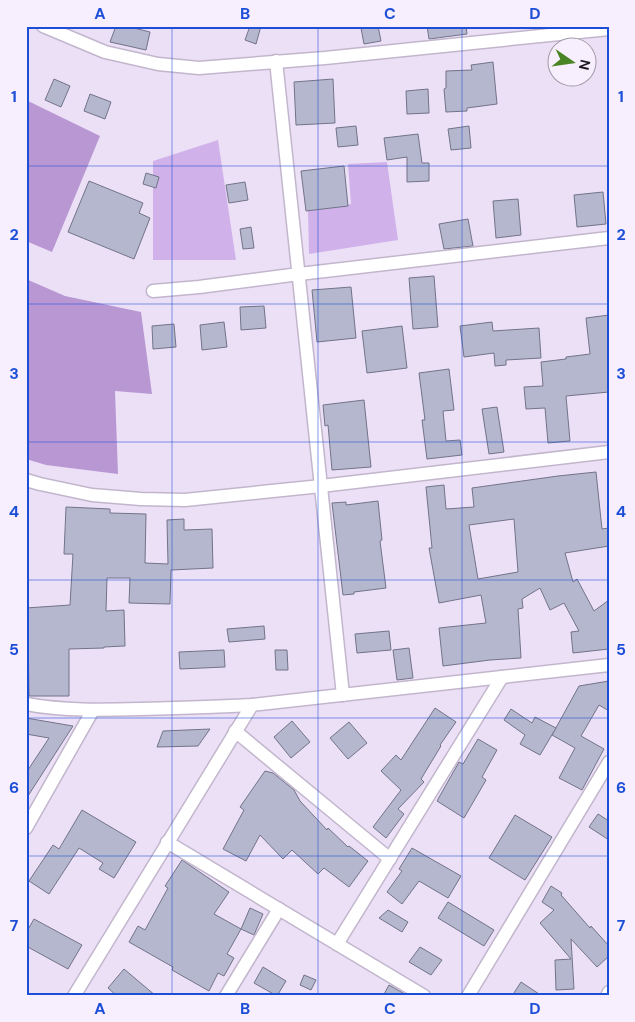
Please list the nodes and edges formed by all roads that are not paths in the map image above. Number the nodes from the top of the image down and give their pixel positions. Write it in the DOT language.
graph roads {
  1 [pos="43,26"];
  2 [pos="609,29"];
  3 [pos="276,61"];
  4 [pos="609,238"];
  5 [pos="298,274"];
  6 [pos="153,291"];
  7 [pos="609,452"];
  8 [pos="26,480"];
  9 [pos="321,486"];
  10 [pos="609,665"];
  11 [pos="502,677"];
  12 [pos="343,695"];
  13 [pos="26,704"];
  14 [pos="252,705"];
  15 [pos="93,710"];
  16 [pos="235,731"];
  17 [pos="609,762"];
  18 [pos="26,828"];
  19 [pos="168,842"];
  20 [pos="390,859"];
  21 [pos="279,909"];
  22 [pos="338,944"];
  23 [pos="74,996"];
  24 [pos="226,996"];
  25 [pos="424,996"];
  26 [pos="468,996"];
  1 -- 3 [label="street"];
  2 -- 3 [label="street"];
  3 -- 5 [label="street"];
  4 -- 5 [label="street"];
  5 -- 6 [label="street"];
  5 -- 9 [label="street"];
  7 -- 9 [label="street"];
  8 -- 9 [label="street"];
  9 -- 12 [label="street"];
  10 -- 11 [label="street"];
  11 -- 12 [label="street"];
  11 -- 20 [label="street"];
  12 -- 14 [label="street"];
  13 -- 15 [label="street"];
  14 -- 15 [label="street"];
  14 -- 16 [label="street"];
  15 -- 18 [label="street"];
  16 -- 19 [label="street"];
  16 -- 20 [label="street"];
  17 -- 26 [label="street"];
  19 -- 21 [label="street"];
  19 -- 23 [label="street"];
  20 -- 22 [label="street"];
  21 -- 22 [label="street"];
  21 -- 24 [label="street"];
  22 -- 25 [label="street"];
}
